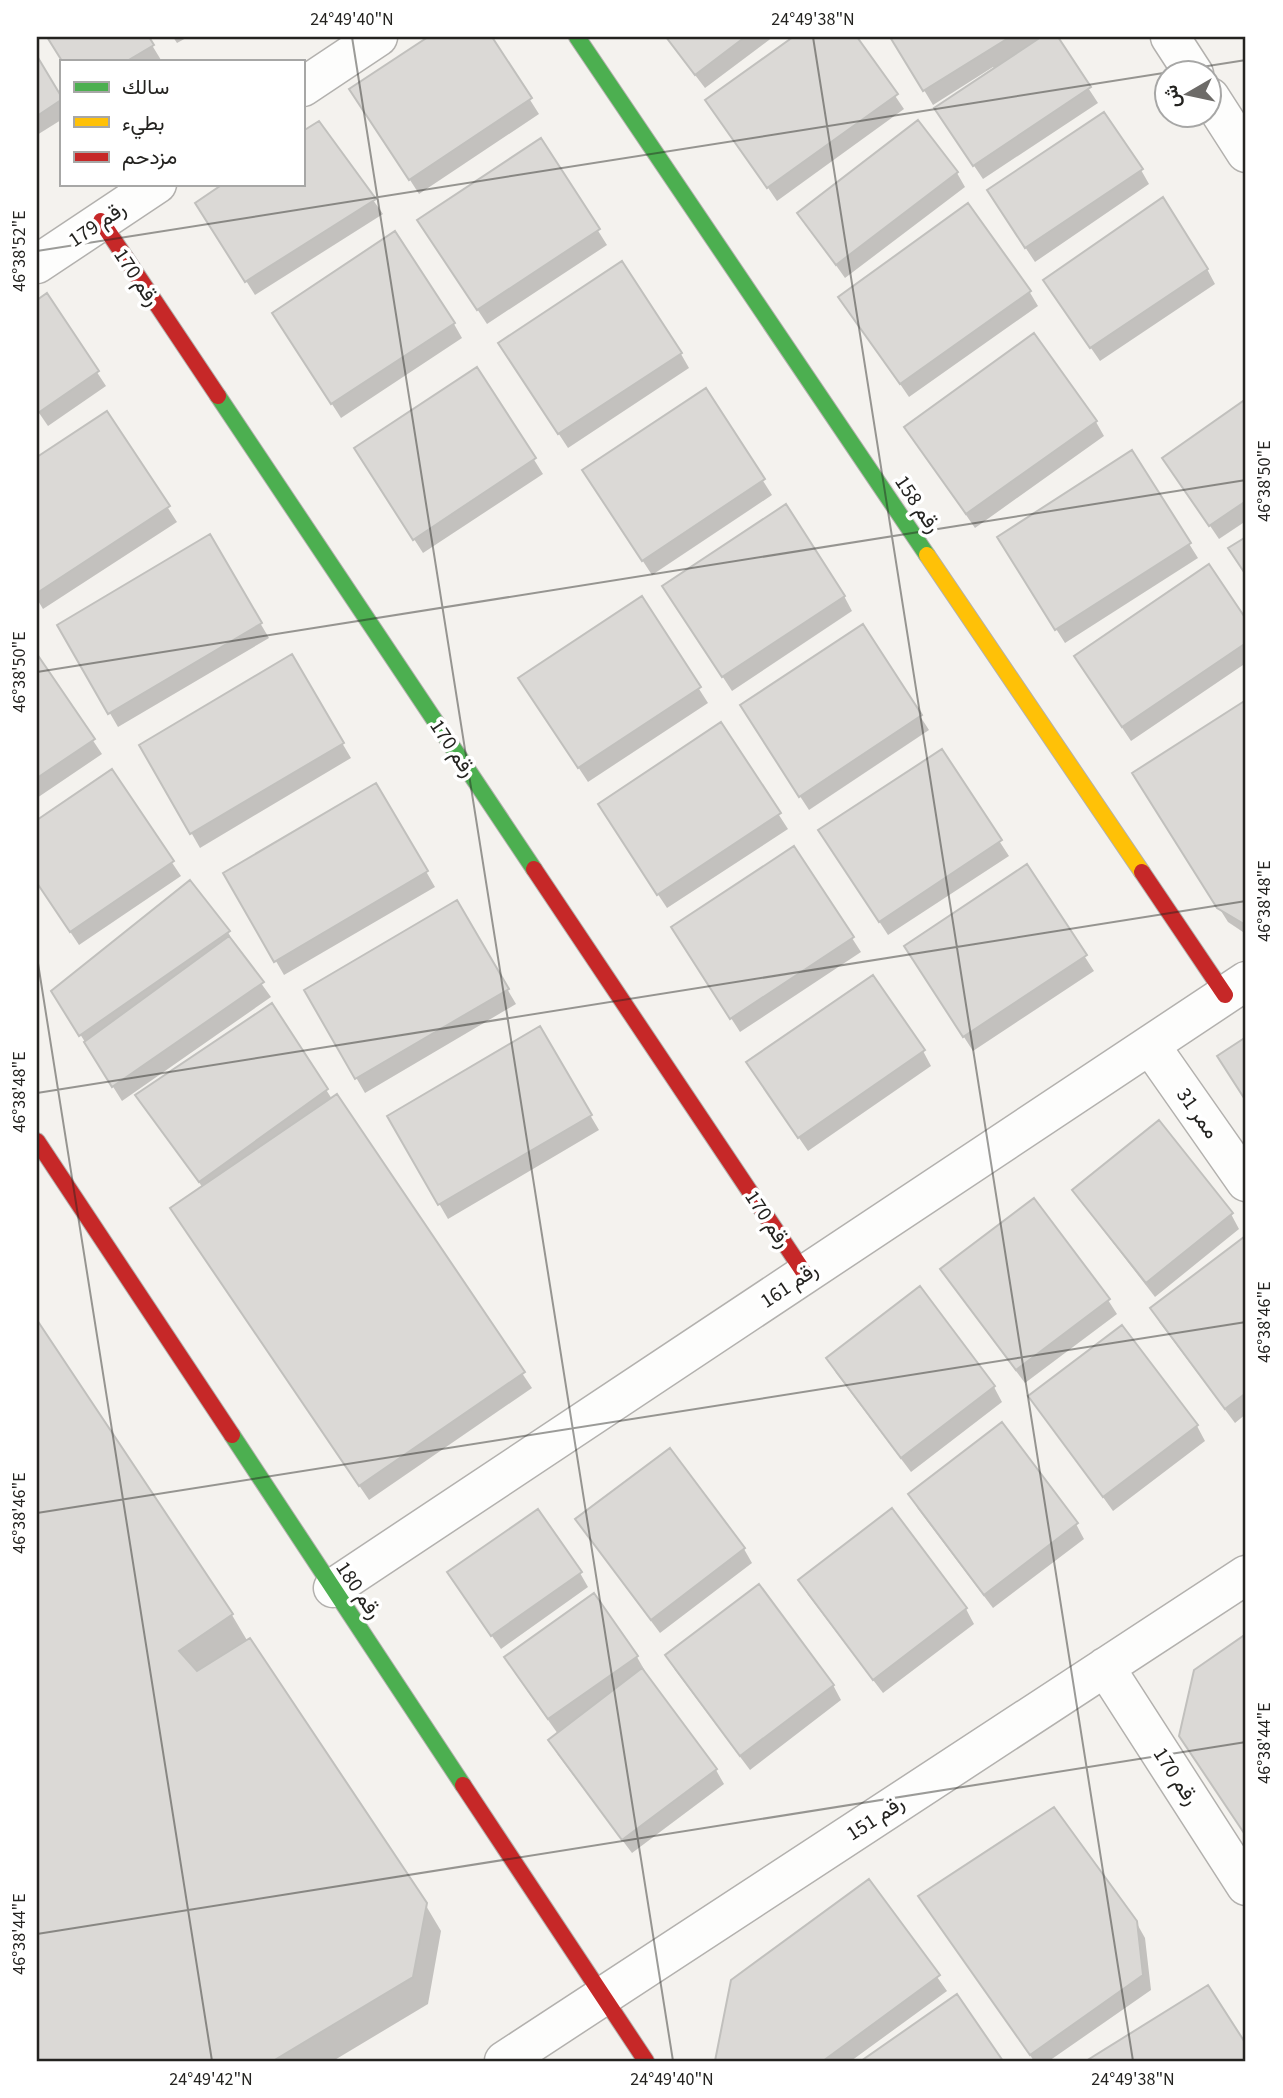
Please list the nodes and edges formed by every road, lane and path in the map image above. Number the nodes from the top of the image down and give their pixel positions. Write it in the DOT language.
graph roads {
  1 [pos="377,37"];
  2 [pos="577,37"];
  3 [pos="1170,37"];
  4 [pos="1185,60"];
  5 [pos="304,86"];
  6 [pos="1224,120"];
  7 [pos="1246,153"];
  8 [pos="154,186"];
  9 [pos="101,221"];
  10 [pos="37,264"];
  11 [pos="1236,988"];
  12 [pos="1150,1045"];
  13 [pos="37,1141"];
  14 [pos="1246,1182"];
  15 [pos="805,1274"];
  16 [pos="1246,1575"];
  17 [pos="333,1588"];
  18 [pos="1105,1667"];
  19 [pos="1246,1886"];
  20 [pos="603,1996"];
  21 [pos="504,2061"];
  22 [pos="646,2061"];
  1 -- 5 [label="street"];
  2 -- 11 [label="street, رقم 158"];
  3 -- 4 [label="street"];
  6 -- 7 [label="street"];
  8 -- 9 [label="street, رقم 179"];
  9 -- 10 [label="street, رقم 179"];
  9 -- 15 [label="street, رقم 170"];
  11 -- 12 [label="street, رقم 161"];
  12 -- 14 [label="street, ممر 31"];
  12 -- 15 [label="street, رقم 161"];
  13 -- 17 [label="street, رقم 180"];
  15 -- 17 [label="street, رقم 161"];
  16 -- 18 [label="street, رقم 151"];
  17 -- 20 [label="street, رقم 180"];
  18 -- 19 [label="street, رقم 170"];
  18 -- 20 [label="street, رقم 151"];
  20 -- 21 [label="street, رقم 151"];
  20 -- 22 [label="street, رقم 180"];
}
